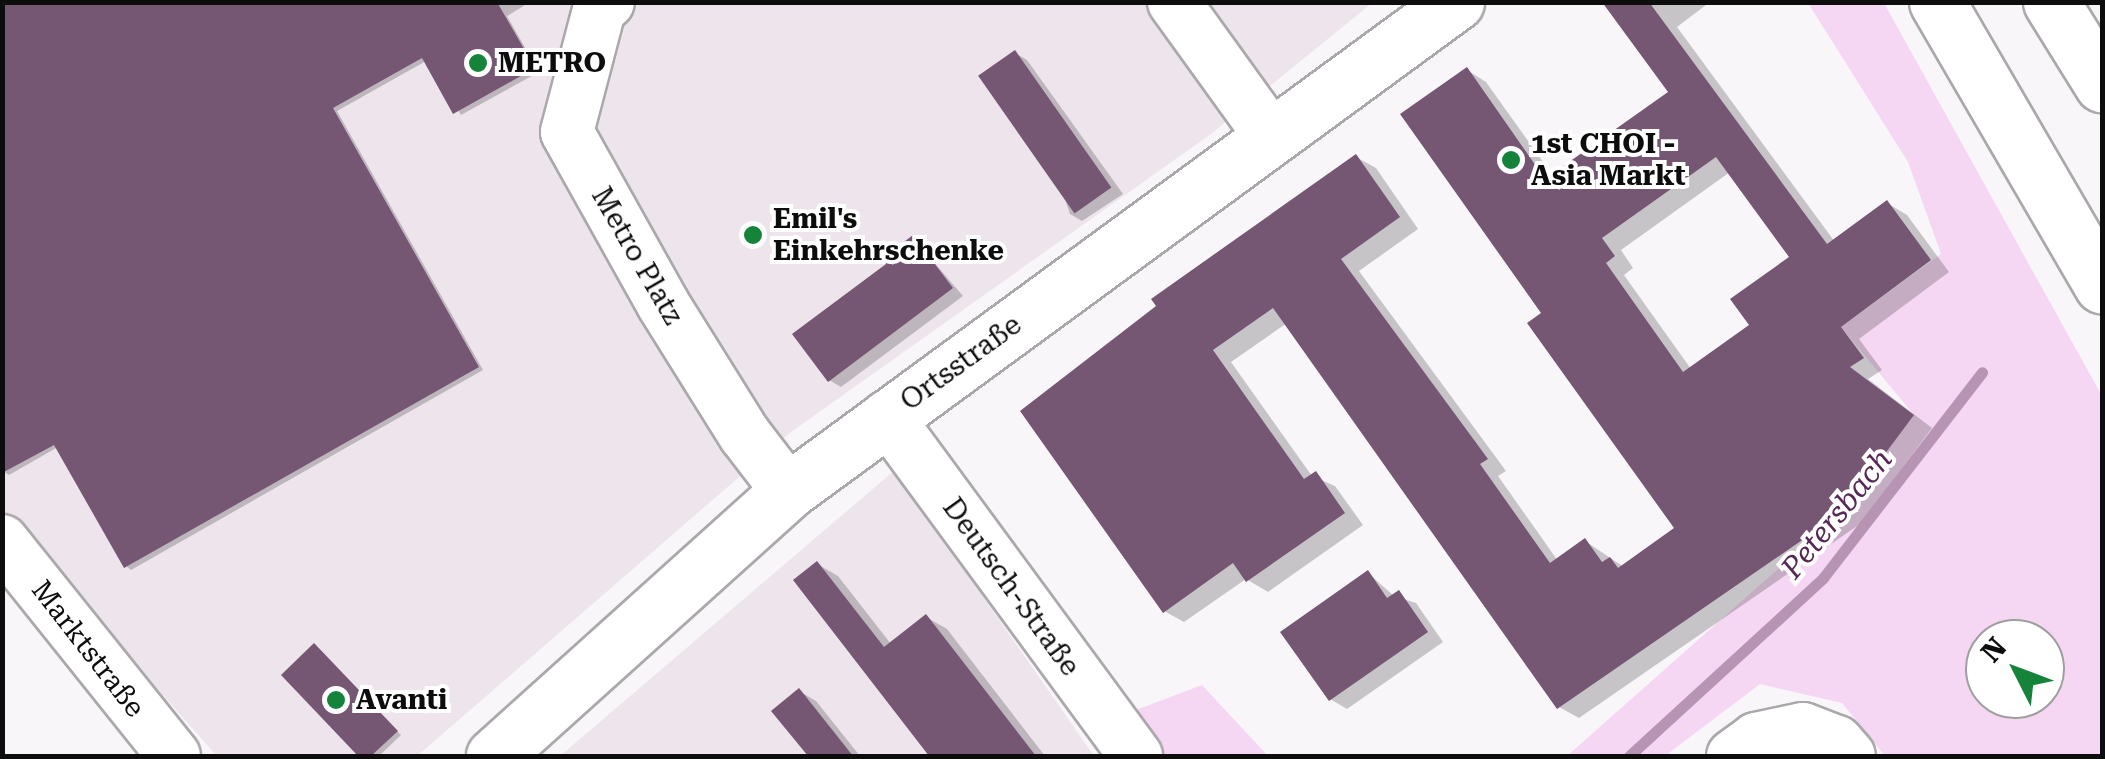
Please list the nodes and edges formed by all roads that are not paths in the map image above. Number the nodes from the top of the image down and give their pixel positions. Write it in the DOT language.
graph roads {
  1 [pos="608,2"];
  2 [pos="1174,2"];
  3 [pos="1456,2"];
  4 [pos="1937,2"];
  5 [pos="2051,2"];
  6 [pos="2102,84"];
  7 [pos="1272,138"];
  8 [pos="2102,284"];
  9 [pos="887,417"];
  10 [pos="788,491"];
  11 [pos="2,541"];
  12 [pos="174,756"];
  13 [pos="494,756"];
  14 [pos="1136,756"];
  15 [pos="1733,756"];
  16 [pos="1849,756"];
  1 -- 10 [label="street, Metro Platz"];
  2 -- 7 [label="street"];
  3 -- 7 [label="main road, Ortsstraße"];
  4 -- 8 [label="main road"];
  5 -- 6 [label="main road"];
  7 -- 9 [label="main road, Ortsstraße"];
  9 -- 10 [label="main road, Ortsstraße"];
  9 -- 14 [label="street, Deutsch-Straße"];
  10 -- 13 [label="main road, Ortsstraße"];
  11 -- 12 [label="street, Marktstraße"];
  15 -- 16 [label="street"];
}
